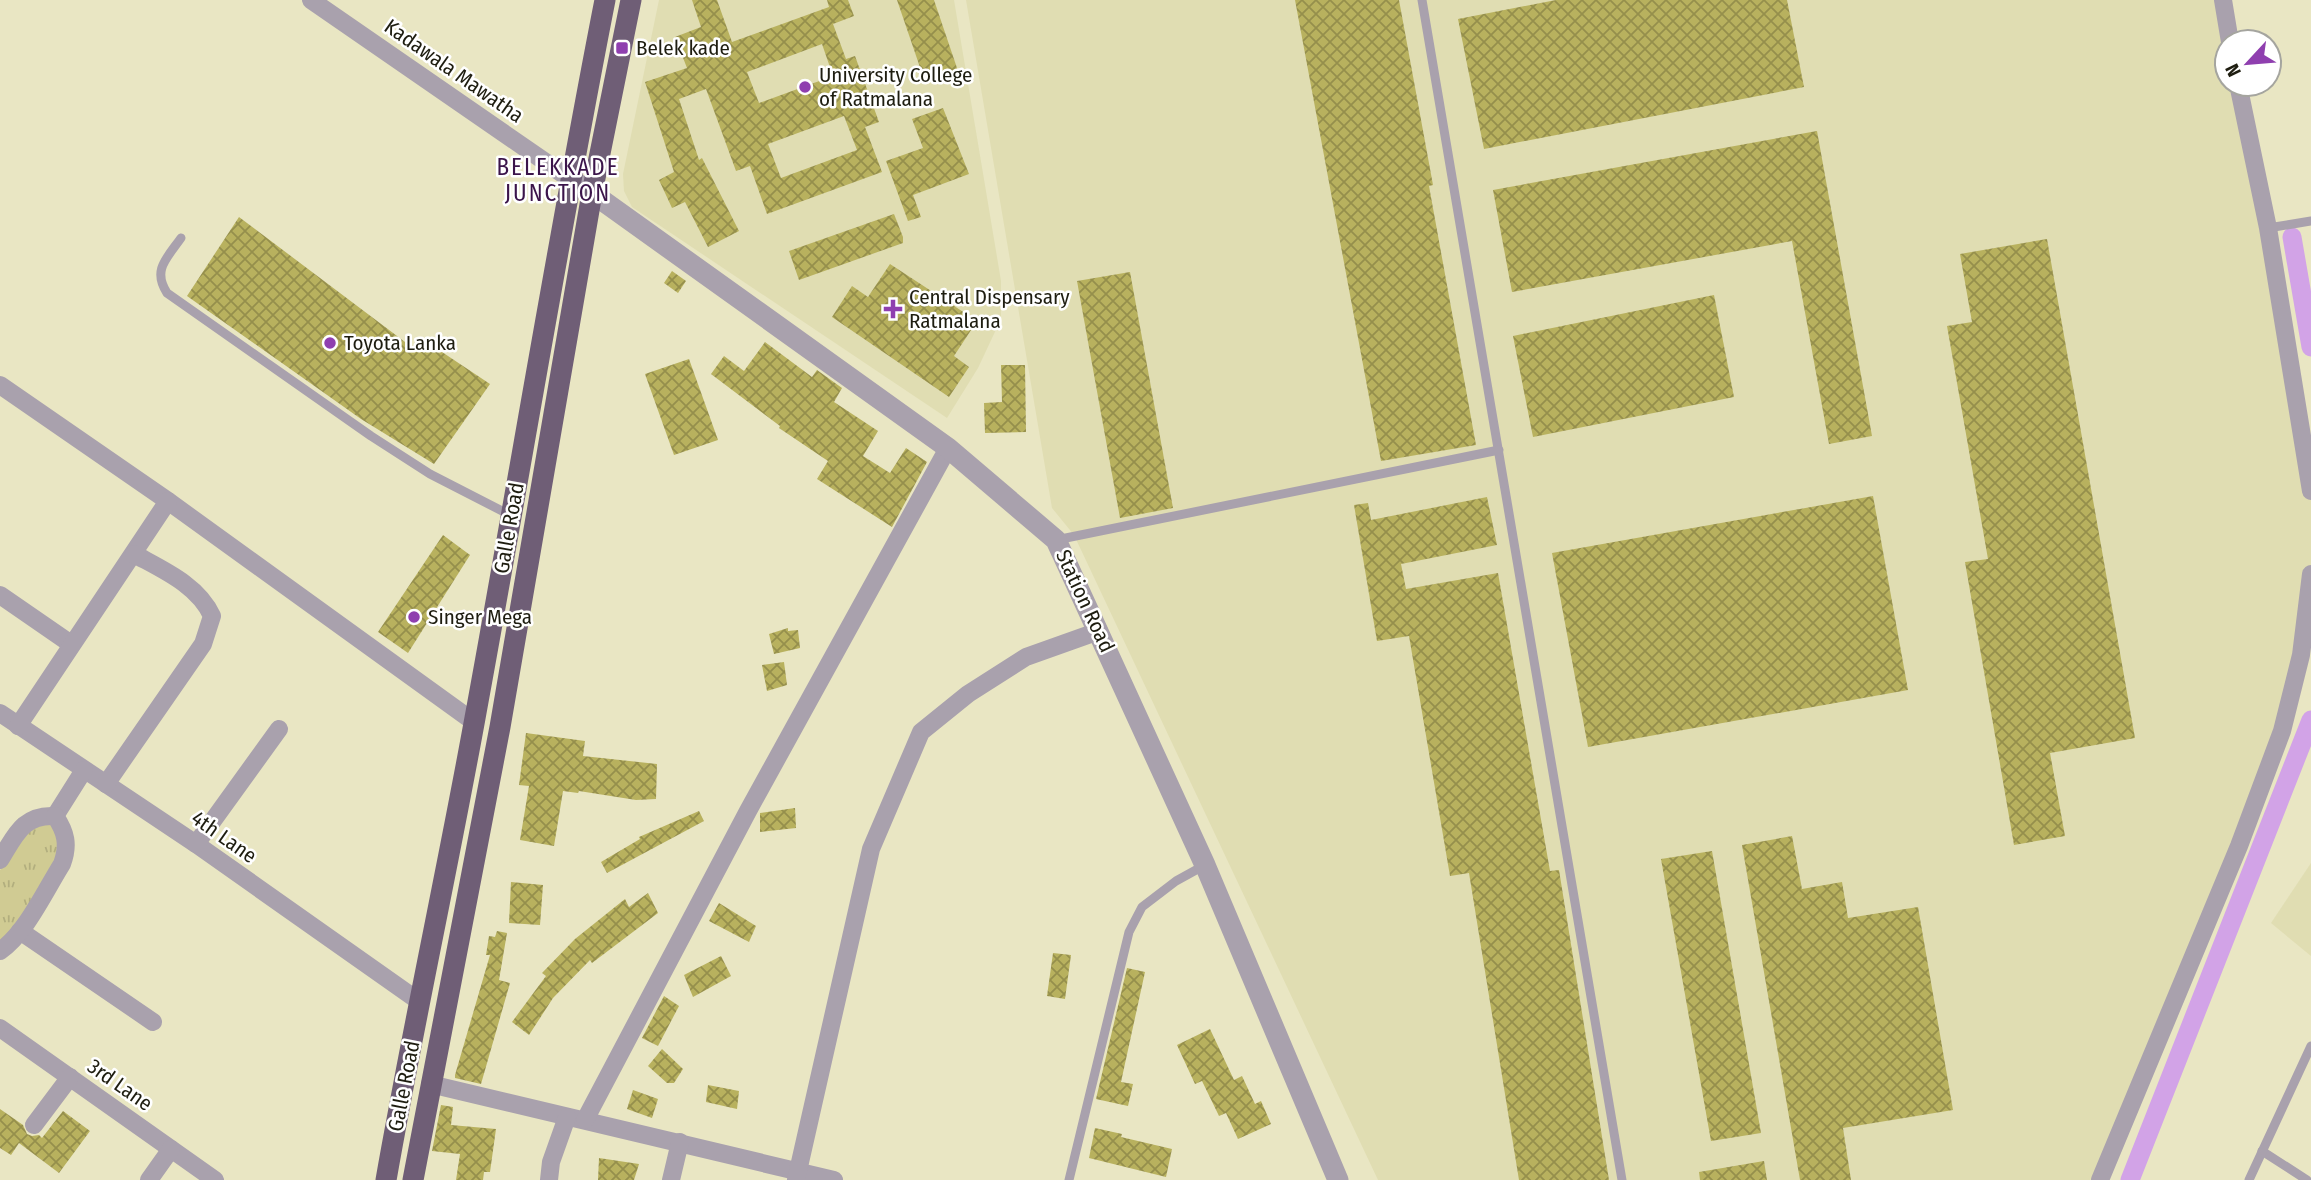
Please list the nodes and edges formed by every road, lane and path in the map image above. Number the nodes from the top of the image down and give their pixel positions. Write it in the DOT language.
graph roads {
  1 [pos="312,0"];
  2 [pos="604,0"];
  3 [pos="631,0"];
  4 [pos="1422,0"];
  5 [pos="2222,0"];
  6 [pos="2227,28"];
  7 [pos="2241,98"];
  8 [pos="570,180"];
  9 [pos="592,193"];
  10 [pos="2311,221"];
  11 [pos="2268,228"];
  12 [pos="181,239"];
  13 [pos="0,385"];
  14 [pos="947,448"];
  15 [pos="1499,450"];
  16 [pos="2311,491"];
  17 [pos="168,501"];
  18 [pos="512,516"];
  19 [pos="1056,540"];
  20 [pos="134,554"];
  21 [pos="2311,575"];
  22 [pos="0,595"];
  23 [pos="1099,631"];
  24 [pos="71,644"];
  25 [pos="0,713"];
  26 [pos="474,722"];
  27 [pos="18,726"];
  28 [pos="279,729"];
  29 [pos="84,770"];
  30 [pos="106,784"];
  31 [pos="55,816"];
  32 [pos="195,844"];
  33 [pos="0,860"];
  34 [pos="1205,865"];
  35 [pos="20,931"];
  36 [pos="0,951"];
  37 [pos="420,1002"];
  38 [pos="153,1022"];
  39 [pos="0,1028"];
  40 [pos="2311,1046"];
  41 [pos="70,1077"];
  42 [pos="430,1084"];
  43 [pos="576,1119"];
  44 [pos="34,1125"];
  45 [pos="680,1142"];
  46 [pos="171,1149"];
  47 [pos="2262,1151"];
  48 [pos="797,1176"];
  49 [pos="149,1180"];
  50 [pos="215,1180"];
  51 [pos="386,1180"];
  52 [pos="413,1180"];
  53 [pos="550,1180"];
  54 [pos="671,1180"];
  55 [pos="834,1180"];
  56 [pos="1069,1180"];
  57 [pos="1338,1180"];
  58 [pos="1622,1180"];
  59 [pos="2100,1180"];
  60 [pos="2249,1180"];
  61 [pos="2307,1180"];
  1 -- 8 [label="street, Kadawala Mawatha"];
  2 -- 8 [label="highway, Galle Road"];
  3 -- 9 [label="highway, Galle Road"];
  4 -- 15 [label="lane"];
  5 -- 6 [label="street"];
  7 -- 11 [label="street"];
  8 -- 9 [label="street, Station Road"];
  8 -- 18 [label="highway, Galle Road"];
  9 -- 14 [label="street, Station Road"];
  9 -- 42 [label="highway, Galle Road"];
  10 -- 11 [label="lane"];
  11 -- 16 [label="street"];
  12 -- 18 [label="lane"];
  13 -- 17 [label="street"];
  14 -- 19 [label="street, Station Road"];
  14 -- 43 [label="street"];
  15 -- 19 [label="lane"];
  15 -- 58 [label="lane"];
  17 -- 20 [label="street"];
  17 -- 26 [label="street"];
  18 -- 26 [label="highway, Galle Road"];
  19 -- 23 [label="street, Station Road"];
  20 -- 24 [label="street"];
  20 -- 30 [label="street"];
  21 -- 59 [label="street"];
  22 -- 24 [label="street"];
  23 -- 34 [label="street, Station Road"];
  23 -- 48 [label="street"];
  24 -- 27 [label="street"];
  25 -- 27 [label="street, 4th Lane"];
  26 -- 37 [label="highway, Galle Road"];
  27 -- 29 [label="street, 4th Lane"];
  28 -- 32 [label="street"];
  29 -- 30 [label="street, 4th Lane"];
  29 -- 31 [label="street"];
  30 -- 32 [label="street, 4th Lane"];
  31 -- 33 [label="street"];
  31 -- 35 [label="street"];
  32 -- 37 [label="street, 4th Lane"];
  34 -- 56 [label="lane"];
  34 -- 57 [label="street, Station Road"];
  35 -- 36 [label="street"];
  35 -- 38 [label="street"];
  37 -- 51 [label="highway, Galle Road"];
  39 -- 41 [label="street, 3rd Lane"];
  40 -- 47 [label="lane"];
  41 -- 44 [label="street"];
  41 -- 46 [label="street, 3rd Lane"];
  42 -- 43 [label="street"];
  42 -- 52 [label="highway, Galle Road"];
  43 -- 45 [label="street"];
  43 -- 53 [label="street"];
  45 -- 48 [label="street"];
  45 -- 54 [label="street"];
  46 -- 49 [label="street"];
  46 -- 50 [label="street, 3rd Lane"];
  47 -- 60 [label="lane"];
  47 -- 61 [label="lane"];
  48 -- 55 [label="street"];
}
